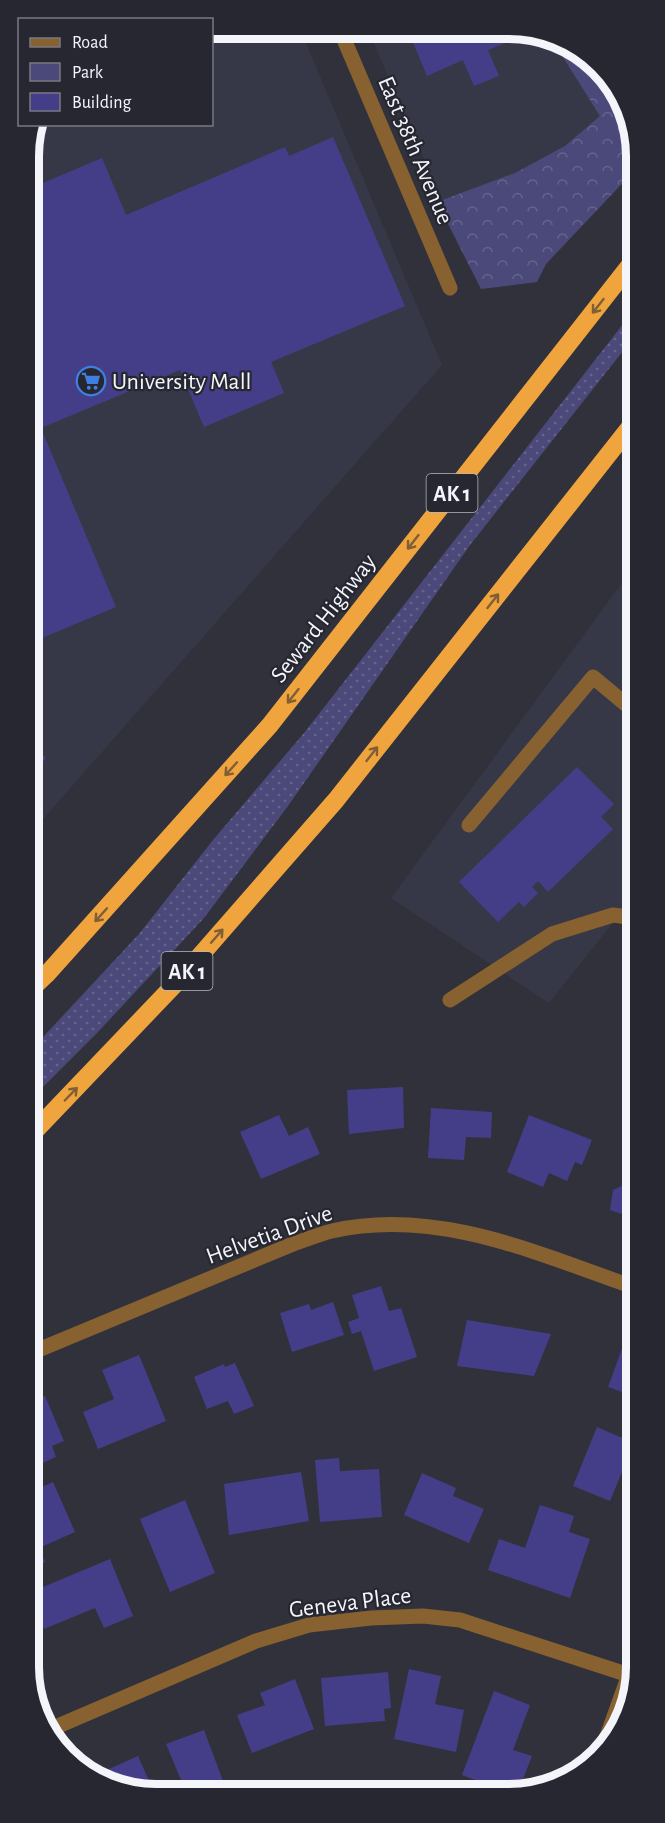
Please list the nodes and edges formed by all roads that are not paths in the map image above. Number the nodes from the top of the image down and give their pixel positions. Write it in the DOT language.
graph roads {
  1 [pos="344,39"];
  2 [pos="626,270"];
  3 [pos="450,288"];
  4 [pos="626,432"];
  5 [pos="626,704"];
  6 [pos="469,825"];
  7 [pos="626,917"];
  8 [pos="39,982"];
  9 [pos="450,1000"];
  10 [pos="39,1127"];
  11 [pos="626,1284"];
  12 [pos="39,1350"];
  13 [pos="626,1674"];
  14 [pos="623,1691"];
  15 [pos="613,1719"];
  16 [pos="56,1727"];
  1 -- 3 [label="street, East 38th Avenue"];
  2 -- 8 [label="highway, Seward Highway / AK 1, one-way"];
  10 -- 4 [label="highway, AK 1, one-way"];
  5 -- 6 [label="street"];
  7 -- 9 [label="street"];
  11 -- 12 [label="street, Helvetia Drive"];
  13 -- 16 [label="street, Geneva Place"];
  14 -- 15 [label="street"];
}
